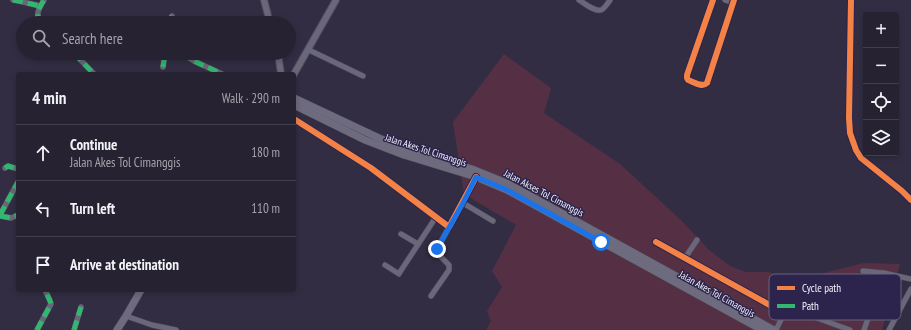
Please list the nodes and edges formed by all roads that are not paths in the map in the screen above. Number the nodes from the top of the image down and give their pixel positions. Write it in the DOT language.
graph roads {
  1 [pos="13,0"];
  2 [pos="44,0"];
  3 [pos="264,0"];
  4 [pos="336,0"];
  5 [pos="579,0"];
  6 [pos="610,0"];
  7 [pos="713,0"];
  8 [pos="725,0"];
  9 [pos="851,0"];
  10 [pos="733,2"];
  11 [pos="40,6"];
  12 [pos="37,16"];
  13 [pos="268,16"];
  14 [pos="309,50"];
  15 [pos="82,60"];
  16 [pos="164,60"];
  17 [pos="194,60"];
  18 [pos="279,60"];
  19 [pos="163,67"];
  20 [pos="208,68"];
  21 [pos="92,72"];
  22 [pos="209,72"];
  23 [pos="217,72"];
  24 [pos="281,72"];
  25 [pos="295,72"];
  26 [pos="363,76"];
  27 [pos="296,99"];
  28 [pos="296,106"];
  29 [pos="296,120"];
  30 [pos="5,168"];
  31 [pos="16,168"];
  32 [pos="476,177"];
  33 [pos="16,186"];
  34 [pos="911,200"];
  35 [pos="463,203"];
  36 [pos="0,216"];
  37 [pos="16,216"];
  38 [pos="436,217"];
  39 [pos="494,221"];
  40 [pos="449,227"];
  41 [pos="401,234"];
  42 [pos="696,240"];
  43 [pos="656,242"];
  44 [pos="418,244"];
  45 [pos="685,258"];
  46 [pos="385,265"];
  47 [pos="863,271"];
  48 [pos="884,273"];
  49 [pos="888,274"];
  50 [pos="901,277"];
  51 [pos="911,279"];
  52 [pos="911,289"];
  53 [pos="46,292"];
  54 [pos="140,292"];
  55 [pos="431,296"];
  56 [pos="769,302"];
  57 [pos="81,307"];
  58 [pos="901,308"];
  59 [pos="126,316"];
  60 [pos="780,320"];
  61 [pos="818,320"];
  62 [pos="868,320"];
  63 [pos="894,320"];
  64 [pos="37,330"];
  65 [pos="74,330"];
  66 [pos="117,330"];
  67 [pos="176,330"];
  68 [pos="762,330"];
  69 [pos="775,330"];
  70 [pos="850,330"];
  71 [pos="864,330"];
  72 [pos="889,330"];
  1 -- 11 [label="street"];
  2 -- 11 [label="street"];
  3 -- 13 [label="street"];
  4 -- 14 [label="street"];
  5 -- 6 [label="street"];
  7 -- 10 [label="street"];
  8 -- 10 [label="street"];
  9 -- 34 [label="street"];
  11 -- 12 [label="street"];
  14 -- 25 [label="street"];
  14 -- 26 [label="street"];
  15 -- 21 [label="street"];
  16 -- 19 [label="street"];
  17 -- 20 [label="street"];
  18 -- 24 [label="street"];
  20 -- 22 [label="street"];
  20 -- 23 [label="street"];
  27 -- 69 [label="main road, Jalan Akses Tol Cimanggis"];
  28 -- 32 [label="main road, Jalan Akes Tol Cimanggis"];
  29 -- 38 [label="street"];
  30 -- 31 [label="street"];
  32 -- 35 [label="street"];
  32 -- 68 [label="main road, Jalan Akes Tol Cimanggis"];
  33 -- 36 [label="street"];
  35 -- 39 [label="street"];
  35 -- 40 [label="street"];
  36 -- 37 [label="street"];
  38 -- 40 [label="street"];
  38 -- 44 [label="street"];
  40 -- 55 [label="street"];
  41 -- 44 [label="street"];
  42 -- 45 [label="street"];
  43 -- 45 [label="street"];
  44 -- 46 [label="street"];
  45 -- 56 [label="street"];
  47 -- 48 [label="street"];
  48 -- 49 [label="street"];
  50 -- 51 [label="street"];
  52 -- 58 [label="street"];
  53 -- 64 [label="street"];
  54 -- 59 [label="main road"];
  57 -- 65 [label="street"];
  59 -- 66 [label="main road"];
  59 -- 67 [label="street"];
  60 -- 69 [label="street"];
  61 -- 70 [label="street"];
  62 -- 71 [label="street"];
  63 -- 72 [label="street"];
}
